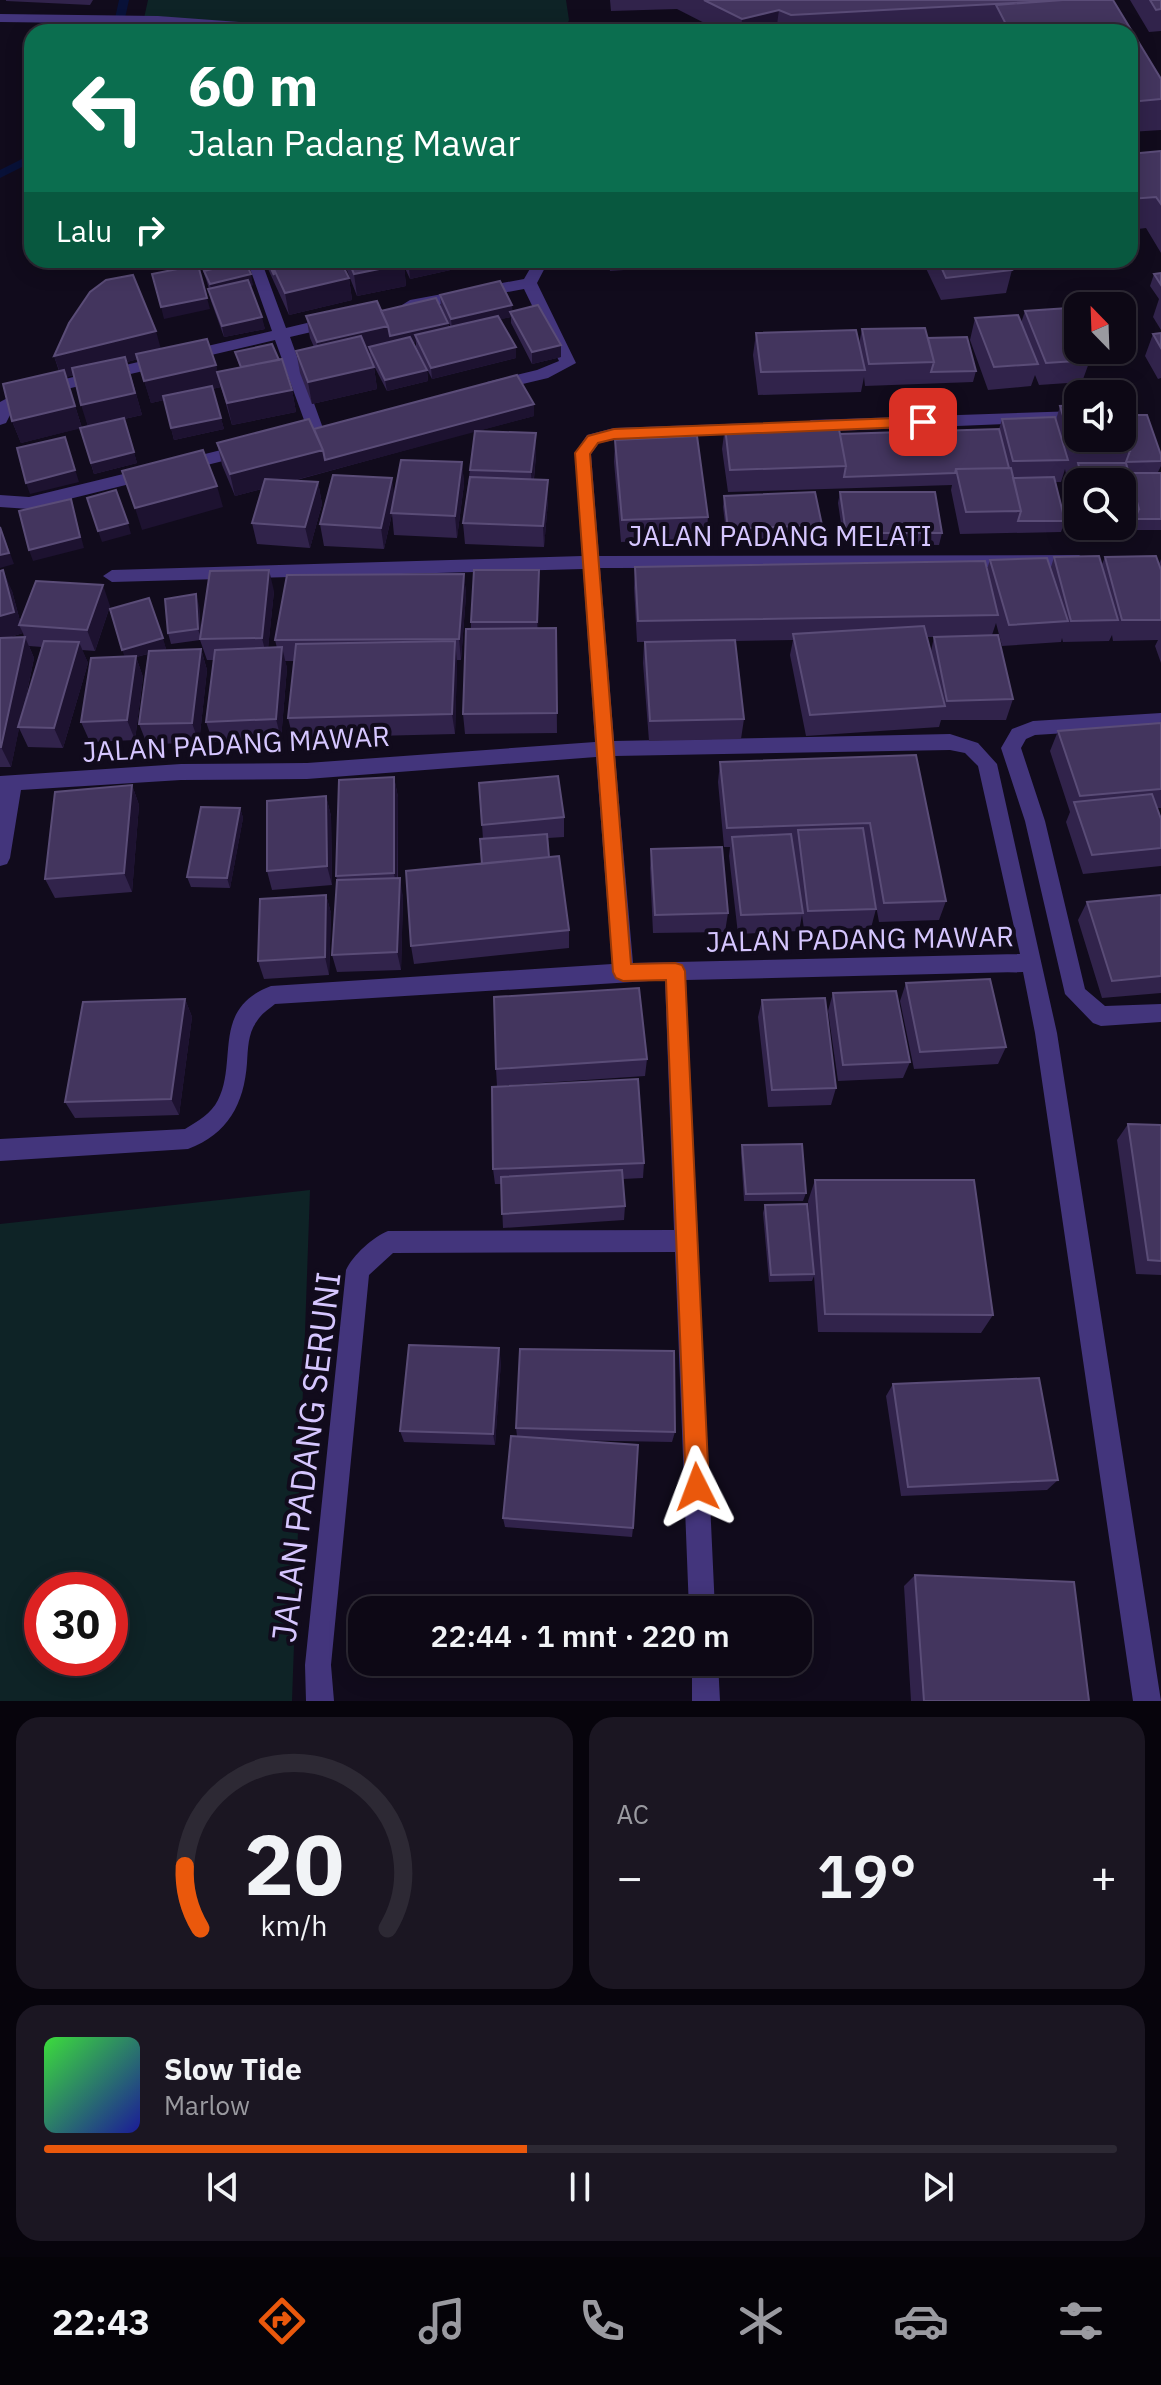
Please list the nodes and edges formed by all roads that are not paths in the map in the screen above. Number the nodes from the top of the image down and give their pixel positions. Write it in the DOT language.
graph roads {
  1 [pos="0,18"];
  2 [pos="196,24"];
  3 [pos="257,268"];
  4 [pos="537,268"];
  5 [pos="529,283"];
  6 [pos="400,307"];
  7 [pos="355,317"];
  8 [pos="280,334"];
  9 [pos="481,389"];
  10 [pos="1064,417"];
  11 [pos="0,419"];
  12 [pos="800,427"];
  13 [pos="769,428"];
  14 [pos="317,431"];
  15 [pos="265,445"];
  16 [pos="0,501"];
  17 [pos="1097,561"];
  18 [pos="589,562"];
  19 [pos="112,576"];
  20 [pos="1161,720"];
  21 [pos="605,749"];
  22 [pos="7,783"];
  23 [pos="0,858"];
  24 [pos="1032,963"];
  25 [pos="675,971"];
  26 [pos="623,972"];
  27 [pos="1161,1013"];
  28 [pos="0,1150"];
  29 [pos="687,1241"];
  30 [pos="701,1596"];
  31 [pos="705,1676"];
  32 [pos="320,1701"];
  33 [pos="706,1701"];
  34 [pos="1147,1701"];
  1 -- 2 [label="street"];
  3 -- 8 [label="street"];
  4 -- 5 [label="street"];
  5 -- 6 [label="street"];
  5 -- 9 [label="street"];
  7 -- 8 [label="street"];
  8 -- 11 [label="street"];
  8 -- 14 [label="street"];
  10 -- 12 [label="street"];
  13 -- 18 [label="street"];
  15 -- 16 [label="street"];
  17 -- 18 [label="street, JALAN PADANG MELATI"];
  18 -- 19 [label="street, JALAN PADANG MELATI"];
  18 -- 21 [label="street"];
  20 -- 27 [label="street"];
  21 -- 22 [label="street, JALAN PADANG MAWAR"];
  21 -- 24 [label="street, JALAN PADANG MAWAR"];
  21 -- 26 [label="street"];
  22 -- 23 [label="street"];
  24 -- 25 [label="street, JALAN PADANG MAWAR"];
  24 -- 34 [label="street"];
  25 -- 26 [label="street, JALAN PADANG MAWAR"];
  25 -- 29 [label="street"];
  26 -- 28 [label="street, JALAN PADANG MAWAR"];
  29 -- 30 [label="street"];
  29 -- 32 [label="street, JALAN PADANG SERUNI"];
  31 -- 33 [label="street"];
}
